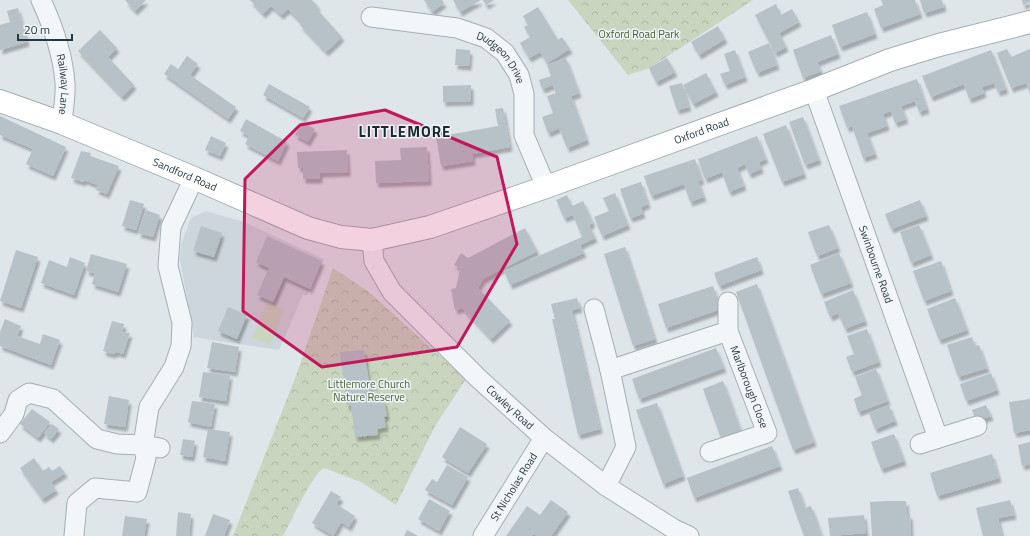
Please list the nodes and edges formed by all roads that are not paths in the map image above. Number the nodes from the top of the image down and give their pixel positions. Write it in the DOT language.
graph roads {
  1 [pos="41,0"];
  2 [pos="371,17"];
  3 [pos="1030,22"];
  4 [pos="814,90"];
  5 [pos="0,101"];
  6 [pos="62,123"];
  7 [pos="194,178"];
  8 [pos="546,187"];
  9 [pos="372,240"];
  10 [pos="728,302"];
  11 [pos="594,309"];
  12 [pos="728,331"];
  13 [pos="610,370"];
  14 [pos="977,426"];
  15 [pos="0,433"];
  16 [pos="544,438"];
  17 [pos="938,438"];
  18 [pos="920,444"];
  19 [pos="152,446"];
  20 [pos="710,452"];
  21 [pos="606,486"];
  22 [pos="74,536"];
  23 [pos="483,536"];
  24 [pos="689,536"];
  1 -- 6 [label="street, Railway Lane"];
  2 -- 8 [label="street, Dudgeon Drive"];
  3 -- 4 [label="street, Oxford Road"];
  4 -- 8 [label="street, Oxford Road"];
  4 -- 17 [label="street, Swinbourne Road"];
  5 -- 6 [label="street, Sandford Road"];
  6 -- 7 [label="street, Sandford Road"];
  7 -- 9 [label="street, Sandford Road"];
  7 -- 19 [label="street"];
  8 -- 9 [label="street, Oxford Road"];
  9 -- 16 [label="street, Cowley Road"];
  10 -- 12 [label="street, Marlborough Close"];
  11 -- 13 [label="street"];
  12 -- 13 [label="street"];
  12 -- 20 [label="street, Marlborough Close"];
  13 -- 21 [label="street"];
  14 -- 17 [label="street"];
  15 -- 19 [label="street"];
  16 -- 21 [label="street, Cowley Road"];
  16 -- 23 [label="street, St Nicholas Road"];
  17 -- 18 [label="street"];
  19 -- 22 [label="street"];
  21 -- 24 [label="street, Cowley Road"];
}
